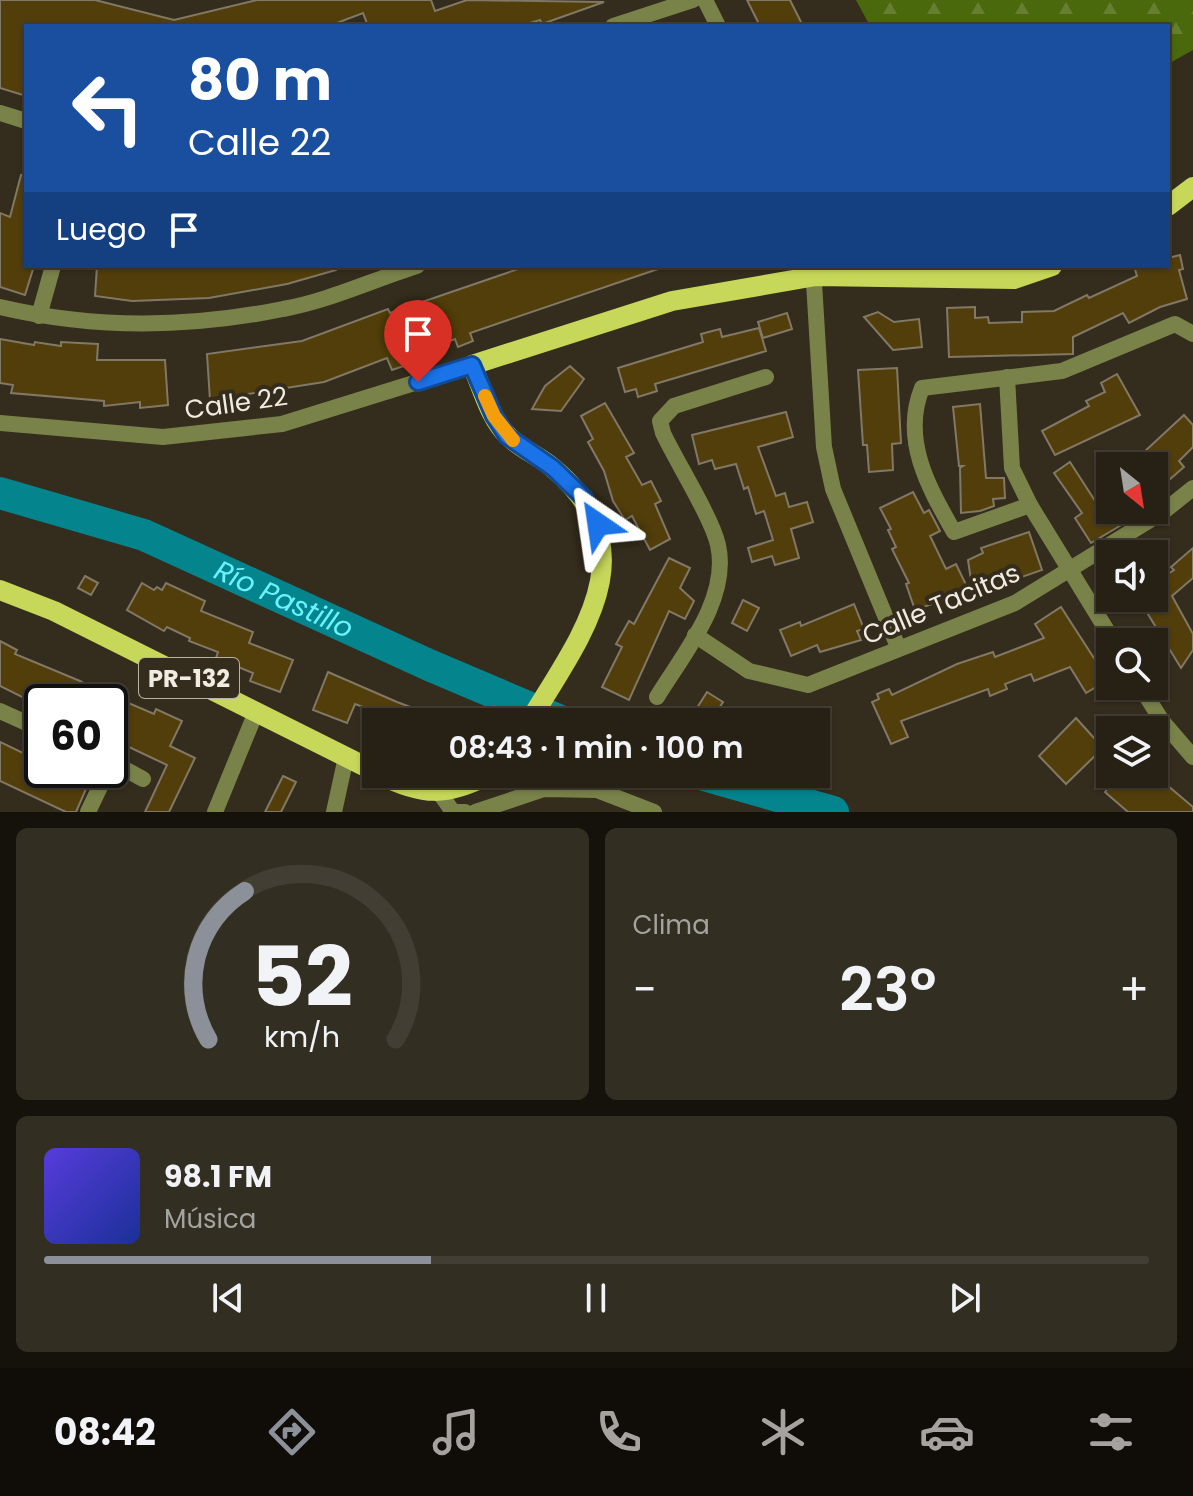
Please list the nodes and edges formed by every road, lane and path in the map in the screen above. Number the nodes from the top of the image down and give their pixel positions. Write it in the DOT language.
graph roads {
  1 [pos="693,0"];
  2 [pos="705,0"];
  3 [pos="619,24"];
  4 [pos="717,24"];
  5 [pos="0,113"];
  6 [pos="24,120"];
  7 [pos="1193,187"];
  8 [pos="1170,204"];
  9 [pos="52,268"];
  10 [pos="411,268"];
  11 [pos="1046,268"];
  12 [pos="814,271"];
  13 [pos="0,307"];
  14 [pos="39,316"];
  15 [pos="1193,334"];
  16 [pos="472,365"];
  17 [pos="766,377"];
  18 [pos="1007,377"];
  19 [pos="0,423"];
  20 [pos="1193,488"];
  21 [pos="1030,505"];
  22 [pos="1071,571"];
  23 [pos="0,590"];
  24 [pos="1106,628"];
  25 [pos="695,635"];
  26 [pos="898,647"];
  27 [pos="657,697"];
  28 [pos="1149,700"];
  29 [pos="538,708"];
  30 [pos="0,711"];
  31 [pos="256,712"];
  32 [pos="24,722"];
  33 [pos="346,757"];
  34 [pos="1193,757"];
  35 [pos="362,765"];
  36 [pos="128,773"];
  37 [pos="143,779"];
  38 [pos="99,788"];
  39 [pos="406,788"];
  40 [pos="460,788"];
  41 [pos="439,792"];
  42 [pos="88,812"];
  43 [pos="215,812"];
  44 [pos="334,812"];
  45 [pos="465,812"];
  46 [pos="475,812"];
  47 [pos="654,812"];
  1 -- 3 [label="street"];
  2 -- 4 [label="street"];
  5 -- 6 [label="street"];
  7 -- 8 [label="main road"];
  9 -- 14 [label="street"];
  10 -- 14 [label="street"];
  11 -- 12 [label="main road"];
  12 -- 16 [label="main road"];
  12 -- 26 [label="street"];
  13 -- 14 [label="street"];
  15 -- 18 [label="street"];
  16 -- 19 [label="street, Calle 22"];
  16 -- 29 [label="main road"];
  17 -- 25 [label="street"];
  18 -- 21 [label="street"];
  18 -- 21 [label="street"];
  20 -- 22 [label="street, Calle Tacitas"];
  21 -- 22 [label="street"];
  22 -- 24 [label="street"];
  22 -- 26 [label="street, Calle Tacitas"];
  23 -- 31 [label="main road, PR-132"];
  25 -- 26 [label="street, Calle Tacitas"];
  25 -- 27 [label="street"];
  28 -- 34 [label="street"];
  30 -- 32 [label="street"];
  31 -- 33 [label="main road, PR-132"];
  31 -- 43 [label="street"];
  33 -- 35 [label="main road, PR-132"];
  33 -- 44 [label="street"];
  36 -- 37 [label="street"];
  38 -- 42 [label="street"];
  39 -- 41 [label="main road, PR-132"];
  40 -- 41 [label="main road, PR-132"];
  41 -- 45 [label="street"];
  46 -- 47 [label="street"];
}
